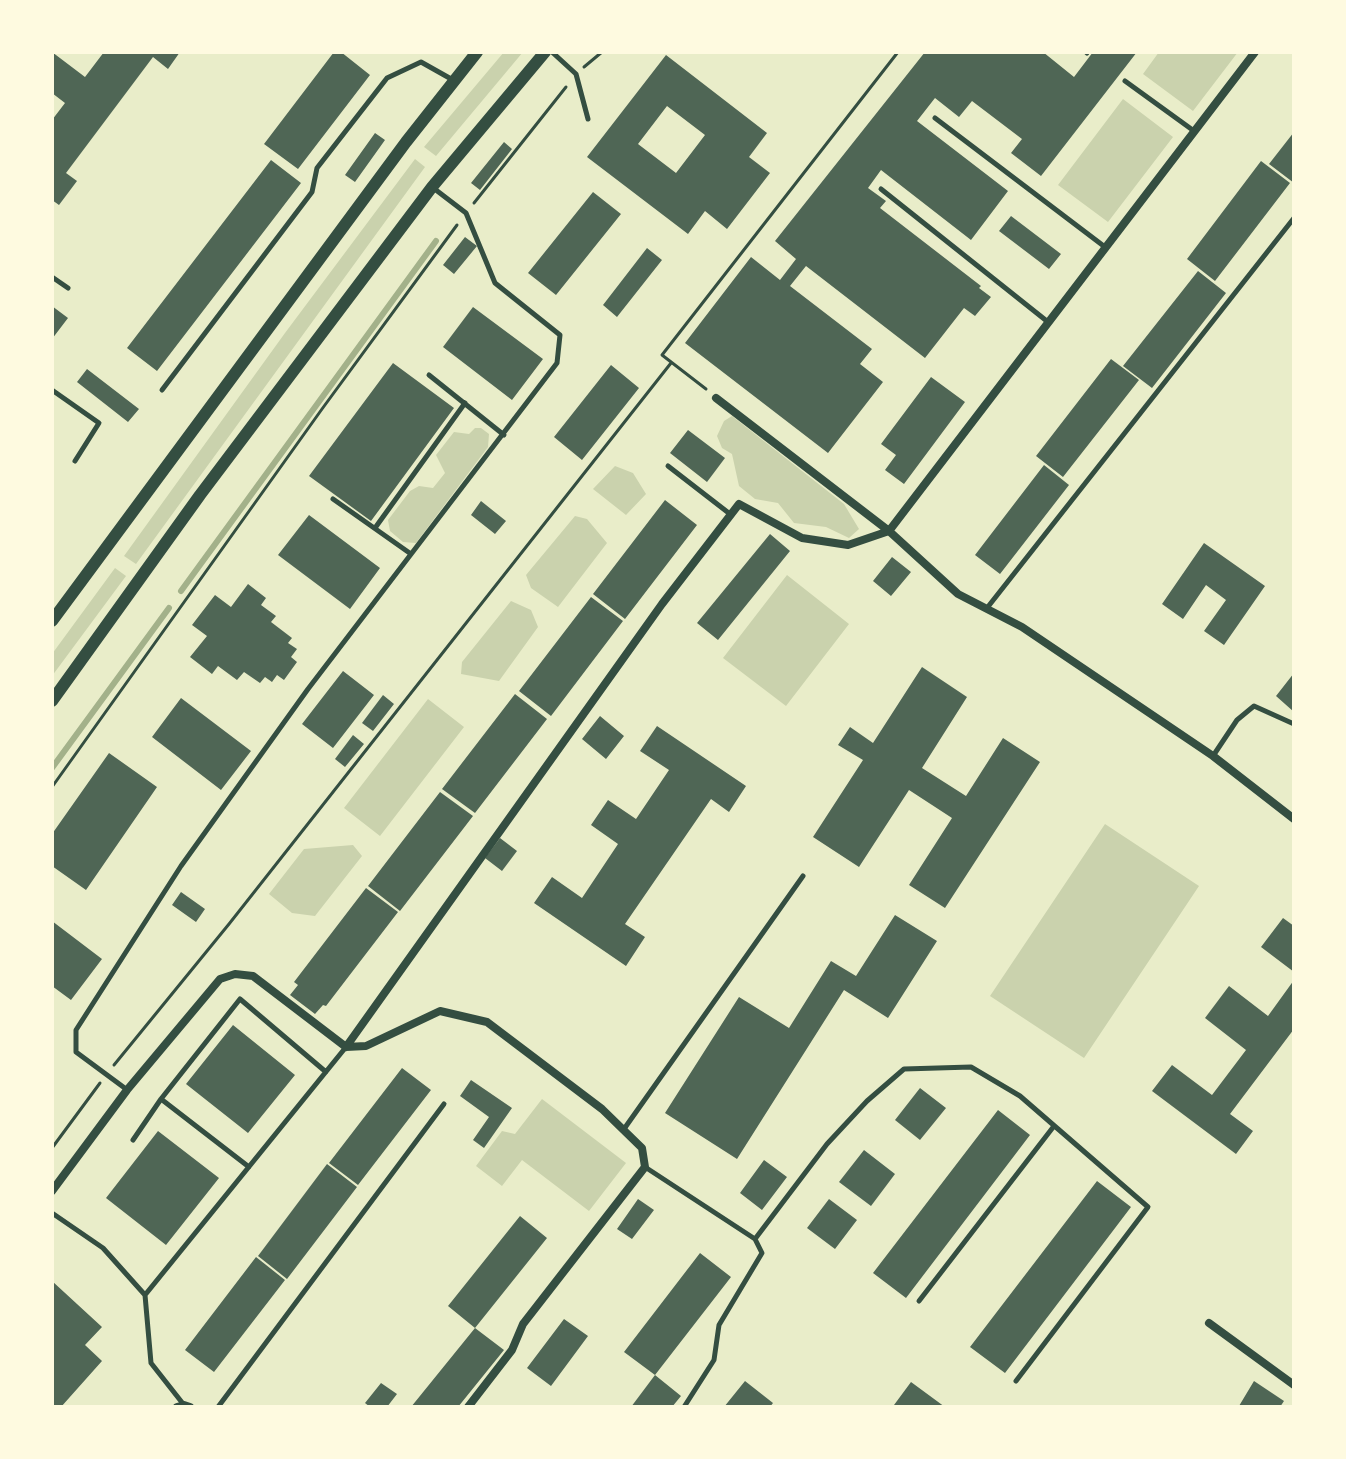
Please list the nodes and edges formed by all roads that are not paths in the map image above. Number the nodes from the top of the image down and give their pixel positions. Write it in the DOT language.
graph roads {
  1 [pos="477,52"];
  2 [pos="545,52"];
  3 [pos="552,52"];
  4 [pos="1255,52"];
  5 [pos="454,80"];
  6 [pos="1125,81"];
  7 [pos="935,118"];
  8 [pos="588,119"];
  9 [pos="1194,132"];
  10 [pos="432,187"];
  11 [pos="881,189"];
  12 [pos="1294,218"];
  13 [pos="1106,248"];
  14 [pos="52,277"];
  15 [pos="68,288"];
  16 [pos="1049,323"];
  17 [pos="429,375"];
  18 [pos="52,390"];
  19 [pos="162,390"];
  20 [pos="716,398"];
  21 [pos="465,403"];
  22 [pos="504,435"];
  23 [pos="75,461"];
  24 [pos="668,466"];
  25 [pos="333,499"];
  26 [pos="731,515"];
  27 [pos="375,528"];
  28 [pos="889,531"];
  29 [pos="411,554"];
  30 [pos="987,608"];
  31 [pos="52,621"];
  32 [pos="52,701"];
  33 [pos="1294,724"];
  34 [pos="1213,756"];
  35 [pos="1294,819"];
  36 [pos="803,876"];
  37 [pos="346,1047"];
  38 [pos="326,1072"];
  39 [pos="127,1090"];
  40 [pos="161,1099"];
  41 [pos="444,1104"];
  42 [pos="1054,1126"];
  43 [pos="623,1130"];
  44 [pos="133,1140"];
  45 [pos="249,1167"];
  46 [pos="645,1167"];
  47 [pos="52,1191"];
  48 [pos="52,1213"];
  49 [pos="755,1239"];
  50 [pos="145,1295"];
  51 [pos="919,1301"];
  52 [pos="1209,1323"];
  53 [pos="1016,1381"];
  54 [pos="1294,1385"];
  55 [pos="183,1406"];
  56 [pos="218,1407"];
  57 [pos="468,1407"];
  58 [pos="684,1407"];
  1 -- 5 [label="street"];
  2 -- 10 [label="street"];
  3 -- 8 [label="lane"];
  4 -- 9 [label="street"];
  5 -- 19 [label="lane"];
  5 -- 31 [label="street"];
  6 -- 9 [label="lane"];
  7 -- 13 [label="lane"];
  9 -- 13 [label="street"];
  10 -- 22 [label="lane"];
  10 -- 32 [label="street"];
  11 -- 16 [label="lane"];
  12 -- 30 [label="lane"];
  13 -- 16 [label="street"];
  14 -- 15 [label="lane"];
  16 -- 28 [label="street"];
  17 -- 21 [label="lane"];
  18 -- 23 [label="lane"];
  20 -- 28 [label="street"];
  21 -- 22 [label="lane"];
  21 -- 27 [label="lane"];
  22 -- 29 [label="lane"];
  24 -- 26 [label="lane"];
  25 -- 27 [label="lane"];
  26 -- 28 [label="street"];
  26 -- 37 [label="street"];
  27 -- 29 [label="lane"];
  28 -- 30 [label="street"];
  29 -- 39 [label="lane"];
  30 -- 34 [label="street"];
  33 -- 34 [label="lane"];
  34 -- 35 [label="street"];
  36 -- 43 [label="lane"];
  37 -- 38 [label="lane"];
  37 -- 39 [label="street"];
  37 -- 43 [label="street"];
  38 -- 40 [label="lane"];
  38 -- 45 [label="lane"];
  39 -- 47 [label="street"];
  40 -- 44 [label="lane"];
  40 -- 45 [label="lane"];
  41 -- 56 [label="lane"];
  42 -- 49 [label="lane"];
  42 -- 51 [label="lane"];
  42 -- 53 [label="lane"];
  43 -- 46 [label="street"];
  45 -- 50 [label="lane"];
  46 -- 49 [label="lane"];
  46 -- 57 [label="street"];
  48 -- 50 [label="lane"];
  49 -- 58 [label="lane"];
  50 -- 55 [label="lane"];
  52 -- 54 [label="street"];
}
